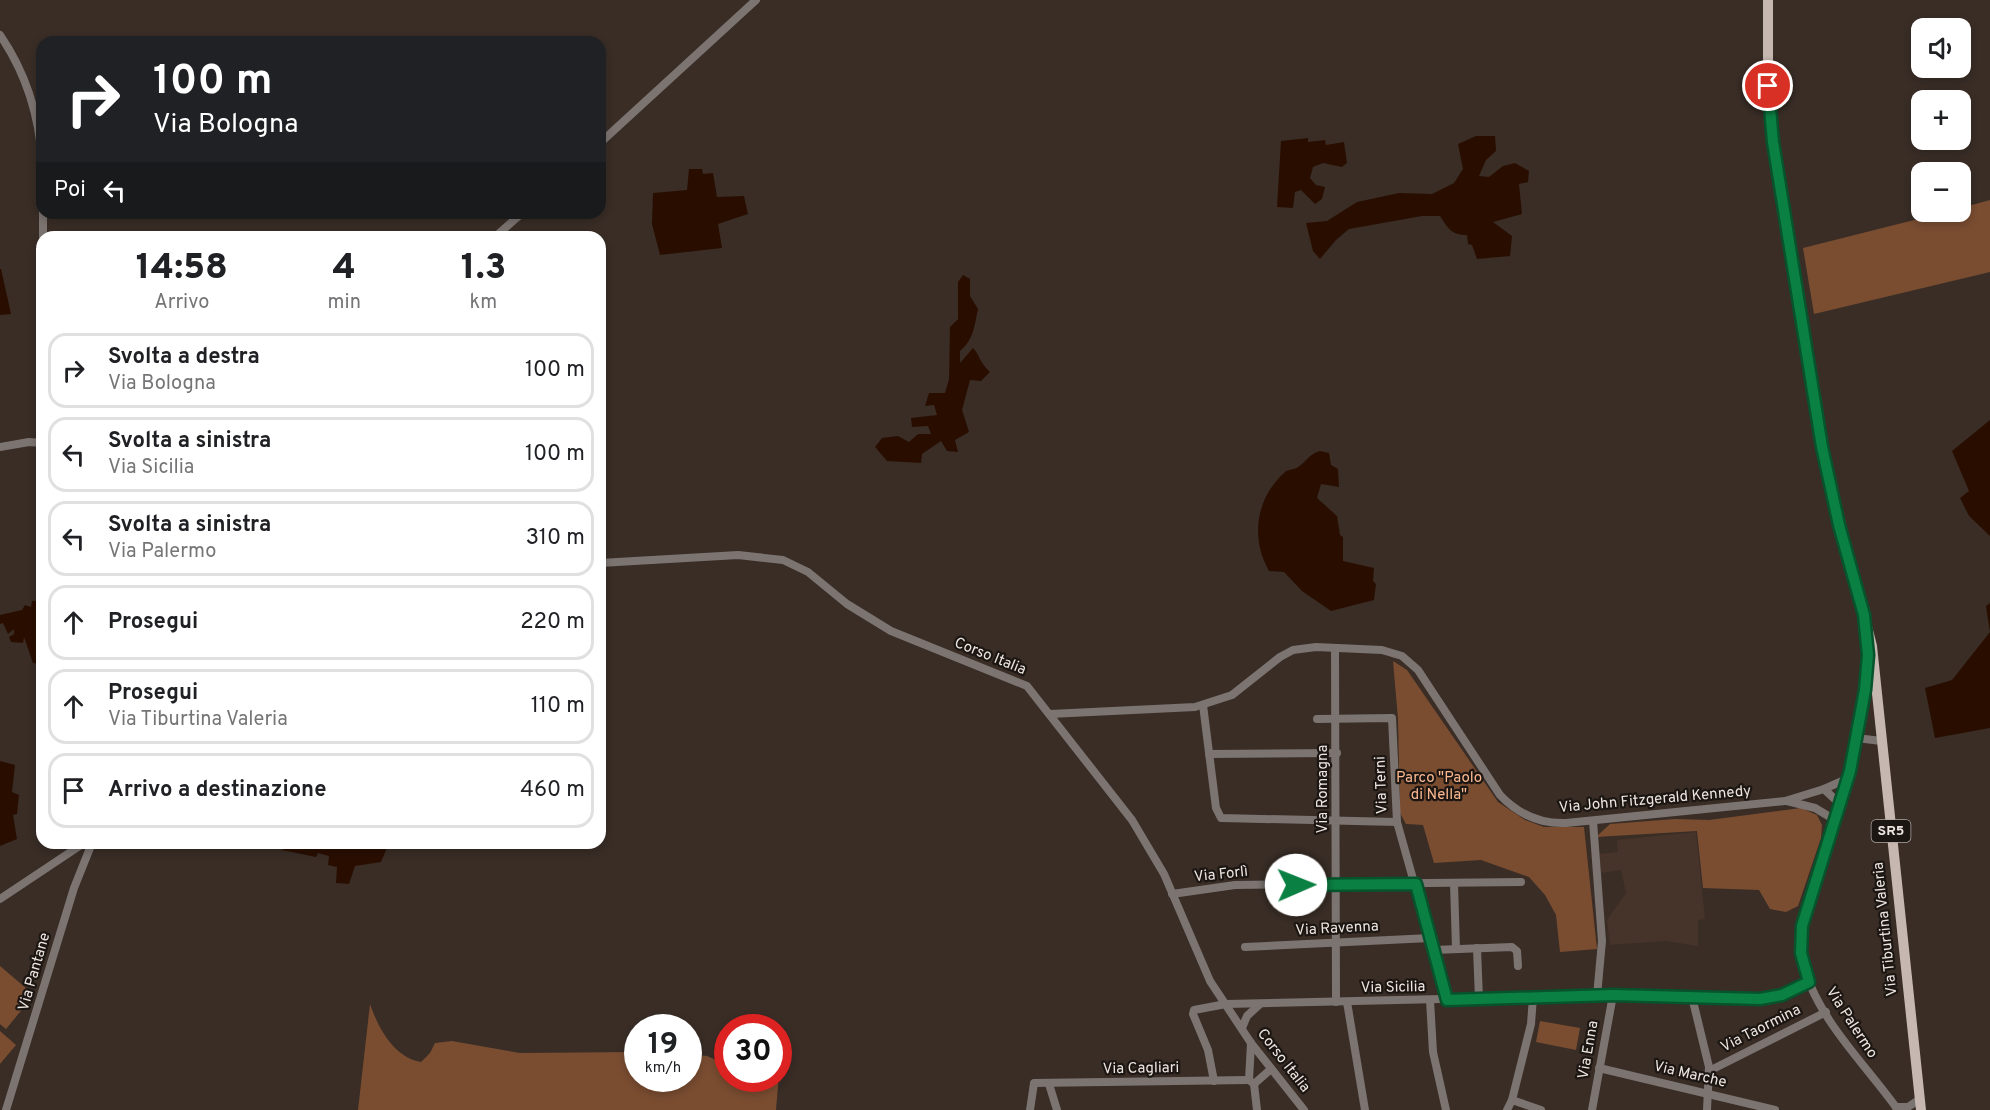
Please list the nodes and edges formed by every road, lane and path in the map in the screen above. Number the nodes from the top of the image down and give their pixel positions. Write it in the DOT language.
graph roads {
  1 [pos="756,0"];
  2 [pos="1768,0"];
  3 [pos="0,35"];
  4 [pos="36,115"];
  5 [pos="606,138"];
  6 [pos="515,219"];
  7 [pos="502,231"];
  8 [pos="36,443"];
  9 [pos="0,447"];
  10 [pos="606,562"];
  11 [pos="1864,615"];
  12 [pos="1335,648"];
  13 [pos="1203,705"];
  14 [pos="1050,714"];
  15 [pos="1317,719"];
  16 [pos="1337,719"];
  17 [pos="1857,738"];
  18 [pos="1881,741"];
  19 [pos="1336,753"];
  20 [pos="1209,754"];
  21 [pos="1849,778"];
  22 [pos="1824,789"];
  23 [pos="1785,801"];
  24 [pos="1841,805"];
  25 [pos="1835,820"];
  26 [pos="1593,821"];
  27 [pos="1336,822"];
  28 [pos="1397,822"];
  29 [pos="75,849"];
  30 [pos="90,849"];
  31 [pos="1521,882"];
  32 [pos="1454,883"];
  33 [pos="1336,884"];
  34 [pos="1416,884"];
  35 [pos="1172,894"];
  36 [pos="0,899"];
  37 [pos="1430,938"];
  38 [pos="1336,942"];
  39 [pos="1245,947"];
  40 [pos="1477,948"];
  41 [pos="1456,949"];
  42 [pos="1433,950"];
  43 [pos="1518,966"];
  44 [pos="1809,982"];
  45 [pos="1613,995"];
  46 [pos="1598,996"];
  47 [pos="1533,997"];
  48 [pos="1692,997"];
  49 [pos="1479,999"];
  50 [pos="1430,1000"];
  51 [pos="1447,1000"];
  52 [pos="1336,1002"];
  53 [pos="1347,1002"];
  54 [pos="1261,1003"];
  55 [pos="1226,1004"];
  56 [pos="1826,1012"];
  57 [pos="1242,1028"];
  58 [pos="1251,1043"];
  59 [pos="1599,1068"];
  60 [pos="1271,1069"];
  61 [pos="1709,1071"];
  62 [pos="1214,1081"];
  63 [pos="1252,1082"];
  64 [pos="1048,1084"];
  65 [pos="1709,1092"];
  66 [pos="1512,1100"];
  67 [pos="1921,1104"];
  68 [pos="1898,1109"];
  69 [pos="6,1110"];
  70 [pos="1030,1110"];
  71 [pos="1057,1110"];
  72 [pos="1257,1110"];
  73 [pos="1304,1110"];
  74 [pos="1365,1110"];
  75 [pos="1446,1110"];
  76 [pos="1507,1110"];
  77 [pos="1541,1110"];
  78 [pos="1592,1110"];
  79 [pos="1707,1110"];
  80 [pos="1775,1110"];
  1 -- 5 [label="street"];
  2 -- 11 [label="main road, Via Tiburtina Valeria / SR5"];
  3 -- 4 [label="street"];
  6 -- 7 [label="street"];
  8 -- 9 [label="street"];
  10 -- 14 [label="street, Corso Italia"];
  11 -- 17 [label="street, Via Palermo"];
  11 -- 18 [label="main road, Via Tiburtina Valeria / SR5"];
  12 -- 13 [label="street, Via John Fitzgerald Kennedy"];
  12 -- 16 [label="street, Via Romagna"];
  12 -- 26 [label="street, Via John Fitzgerald Kennedy"];
  13 -- 14 [label="street, Via John Fitzgerald Kennedy"];
  13 -- 20 [label="street"];
  14 -- 35 [label="street, Corso Italia"];
  15 -- 16 [label="street"];
  16 -- 19 [label="street, Via Romagna"];
  16 -- 28 [label="street, Via Terni"];
  17 -- 18 [label="street"];
  17 -- 21 [label="street, Via Palermo"];
  18 -- 67 [label="main road, Via Tiburtina Valeria / SR5"];
  19 -- 20 [label="street"];
  19 -- 27 [label="street, Via Romagna"];
  20 -- 27 [label="street"];
  21 -- 22 [label="street, Via John Fitzgerald Kennedy"];
  21 -- 24 [label="street, Via Palermo"];
  22 -- 23 [label="street, Via John Fitzgerald Kennedy"];
  22 -- 24 [label="street"];
  23 -- 25 [label="street, Via John Fitzgerald Kennedy"];
  23 -- 26 [label="street, Via John Fitzgerald Kennedy"];
  24 -- 25 [label="street, Via Palermo"];
  25 -- 44 [label="street, Via Palermo"];
  26 -- 46 [label="street"];
  27 -- 28 [label="street"];
  27 -- 33 [label="street, Via Romagna"];
  28 -- 34 [label="street, Via Terni"];
  29 -- 36 [label="street"];
  30 -- 69 [label="street, Via Pantane"];
  31 -- 32 [label="street, Via Forlì"];
  32 -- 34 [label="street, Via Forlì"];
  32 -- 41 [label="street"];
  33 -- 34 [label="street, Via Forlì"];
  33 -- 35 [label="street, Via Forlì"];
  33 -- 38 [label="street, Via Romagna"];
  34 -- 37 [label="street, Via Terni"];
  35 -- 55 [label="street, Corso Italia"];
  37 -- 38 [label="street, Via Ravenna"];
  37 -- 42 [label="street, Via Terni"];
  38 -- 39 [label="street, Via Ravenna"];
  38 -- 52 [label="street, Via Romagna"];
  40 -- 41 [label="street"];
  40 -- 43 [label="street"];
  40 -- 49 [label="street"];
  41 -- 42 [label="street"];
  42 -- 51 [label="street, Via Terni"];
  44 -- 48 [label="street, Via Sicilia"];
  44 -- 56 [label="street, Via Palermo"];
  45 -- 46 [label="street, Via Sicilia"];
  45 -- 48 [label="street, Via Sicilia"];
  45 -- 59 [label="street, Via Enna"];
  46 -- 47 [label="street, Via Sicilia"];
  47 -- 49 [label="street, Via Sicilia"];
  47 -- 66 [label="street"];
  48 -- 61 [label="street"];
  49 -- 51 [label="street, Via Sicilia"];
  50 -- 51 [label="street, Via Sicilia"];
  50 -- 53 [label="street, Via Sicilia"];
  50 -- 75 [label="street"];
  52 -- 53 [label="street, Via Sicilia"];
  52 -- 54 [label="street, Via Sicilia"];
  53 -- 74 [label="street"];
  54 -- 55 [label="street, Via Sicilia"];
  54 -- 57 [label="street, Corso Italia"];
  55 -- 57 [label="street, Corso Italia"];
  55 -- 62 [label="street, Via Sicilia"];
  56 -- 61 [label="street, Via Taormina"];
  56 -- 68 [label="street, Via Palermo"];
  57 -- 58 [label="street, Corso Italia"];
  58 -- 60 [label="street, Corso Italia"];
  58 -- 63 [label="street"];
  59 -- 65 [label="street, Via Marche"];
  59 -- 78 [label="street, Via Enna"];
  60 -- 63 [label="street"];
  60 -- 73 [label="street, Corso Italia"];
  61 -- 65 [label="street"];
  62 -- 63 [label="street, Via Cagliari"];
  62 -- 64 [label="street, Via Cagliari"];
  63 -- 72 [label="street"];
  64 -- 70 [label="street, Via Cagliari"];
  64 -- 71 [label="street"];
  65 -- 79 [label="street"];
  65 -- 80 [label="street, Via Marche"];
  66 -- 76 [label="street"];
  66 -- 77 [label="street"];
  67 -- 68 [label="street, Via Palermo"];
}
